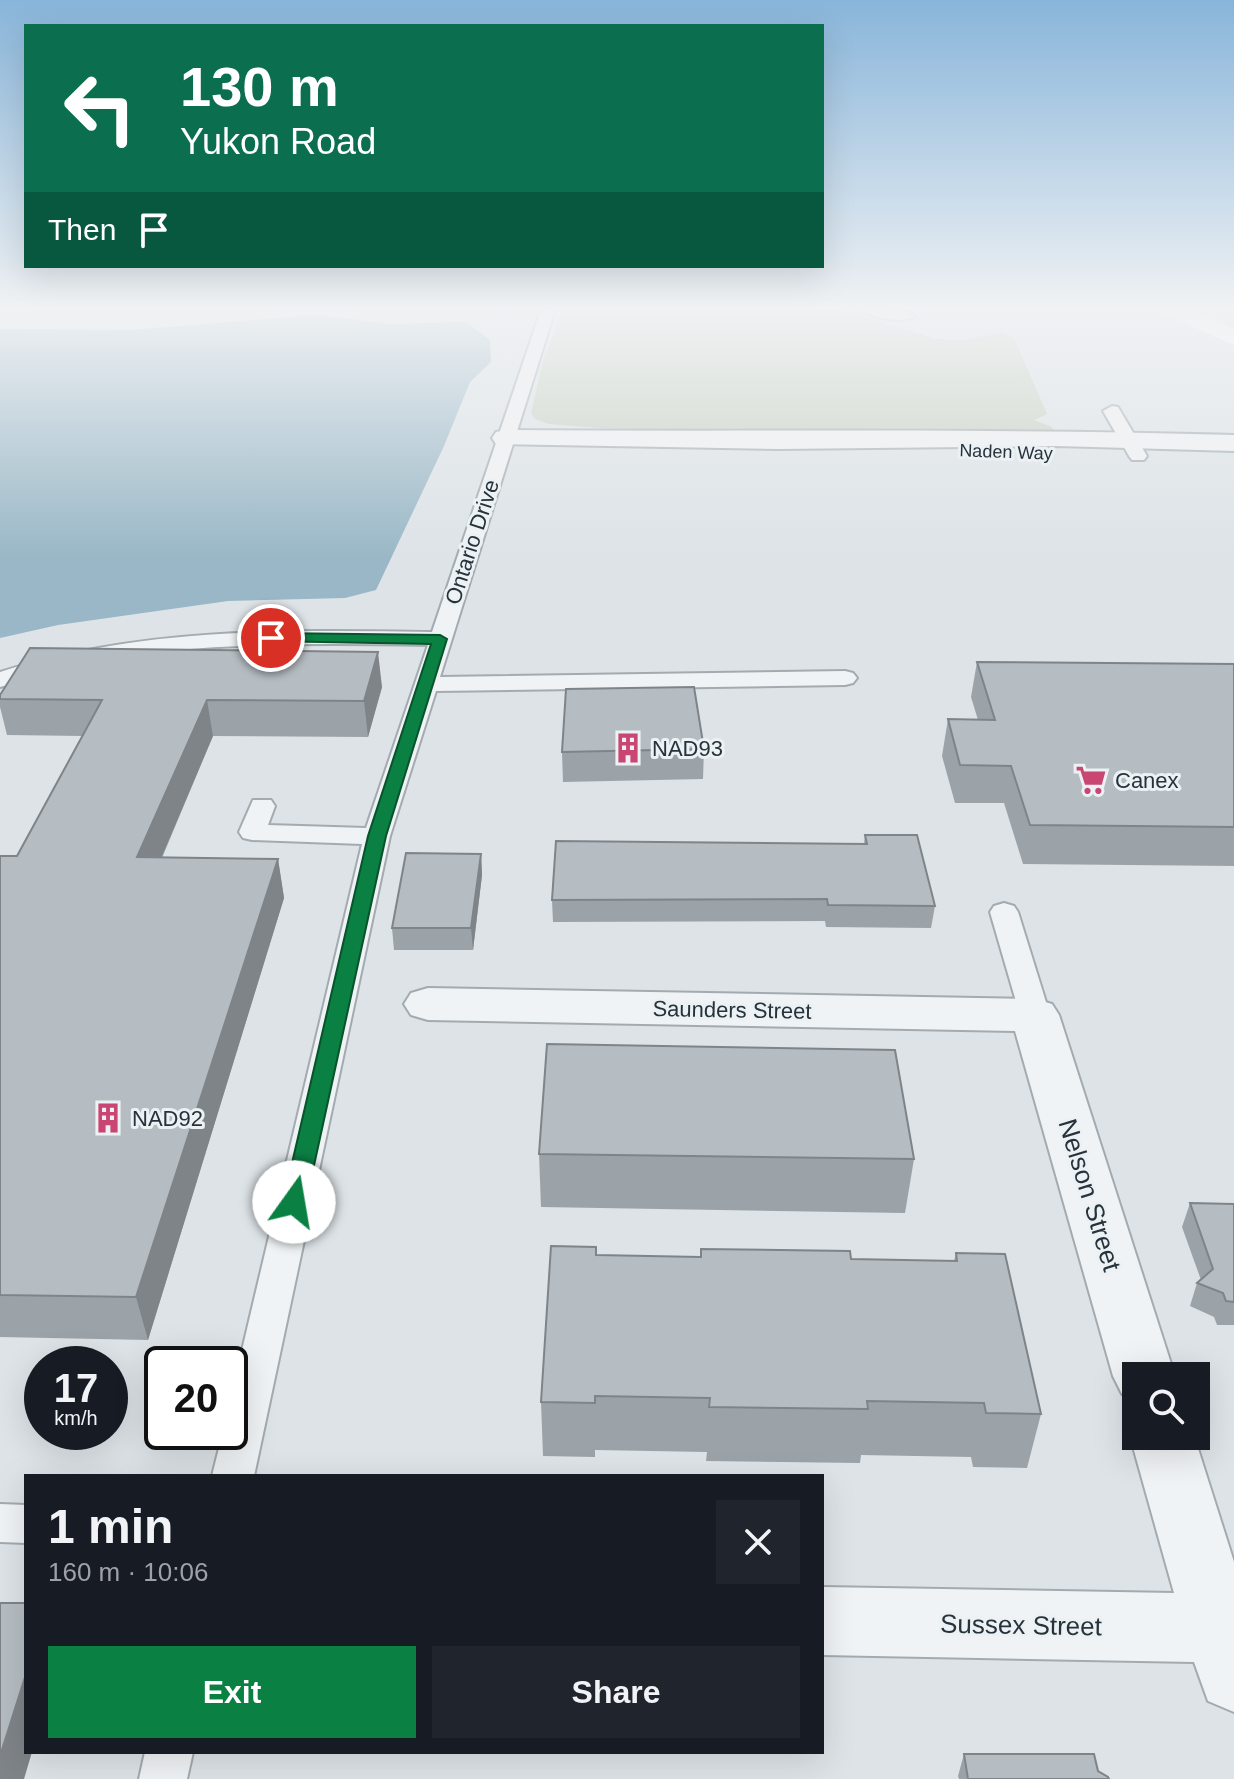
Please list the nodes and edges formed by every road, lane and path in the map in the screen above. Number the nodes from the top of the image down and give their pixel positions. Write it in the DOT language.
graph roads {
  1 [pos="521,393"];
  2 [pos="1112,411"];
  3 [pos="506,438"];
  4 [pos="1234,443"];
  5 [pos="1133,448"];
  6 [pos="1234,459"];
  7 [pos="440,639"];
  8 [pos="845,678"];
  9 [pos="0,680"];
  10 [pos="426,684"];
  11 [pos="262,806"];
  12 [pos="377,836"];
  13 [pos="1004,912"];
  14 [pos="428,1004"];
  15 [pos="1035,1015"];
  16 [pos="1140,1362"];
  17 [pos="1166,1450"];
  18 [pos="233,1474"];
  19 [pos="0,1523"];
  20 [pos="24,1524"];
  21 [pos="824,1621"];
  22 [pos="1227,1652"];
  23 [pos="169,1754"];
  24 [pos="163,1779"];
  1 -- 3 [label="lane, Ontario Drive"];
  2 -- 5 [label="lane"];
  3 -- 5 [label="street, Naden Way"];
  3 -- 7 [label="lane, Ontario Drive"];
  4 -- 5 [label="street, Naden Way"];
  5 -- 6 [label="street, Naden Way"];
  7 -- 9 [label="lane"];
  7 -- 10 [label="lane, Ontario Drive"];
  8 -- 10 [label="lane"];
  10 -- 12 [label="lane, Ontario Drive"];
  11 -- 12 [label="lane"];
  12 -- 18 [label="lane, Ontario Drive"];
  13 -- 15 [label="lane"];
  14 -- 15 [label="street, Saunders Street"];
  15 -- 16 [label="street, Nelson Street"];
  17 -- 22 [label="street"];
  19 -- 20 [label="lane"];
  21 -- 22 [label="street, Sussex Street"];
  23 -- 24 [label="lane"];
}
